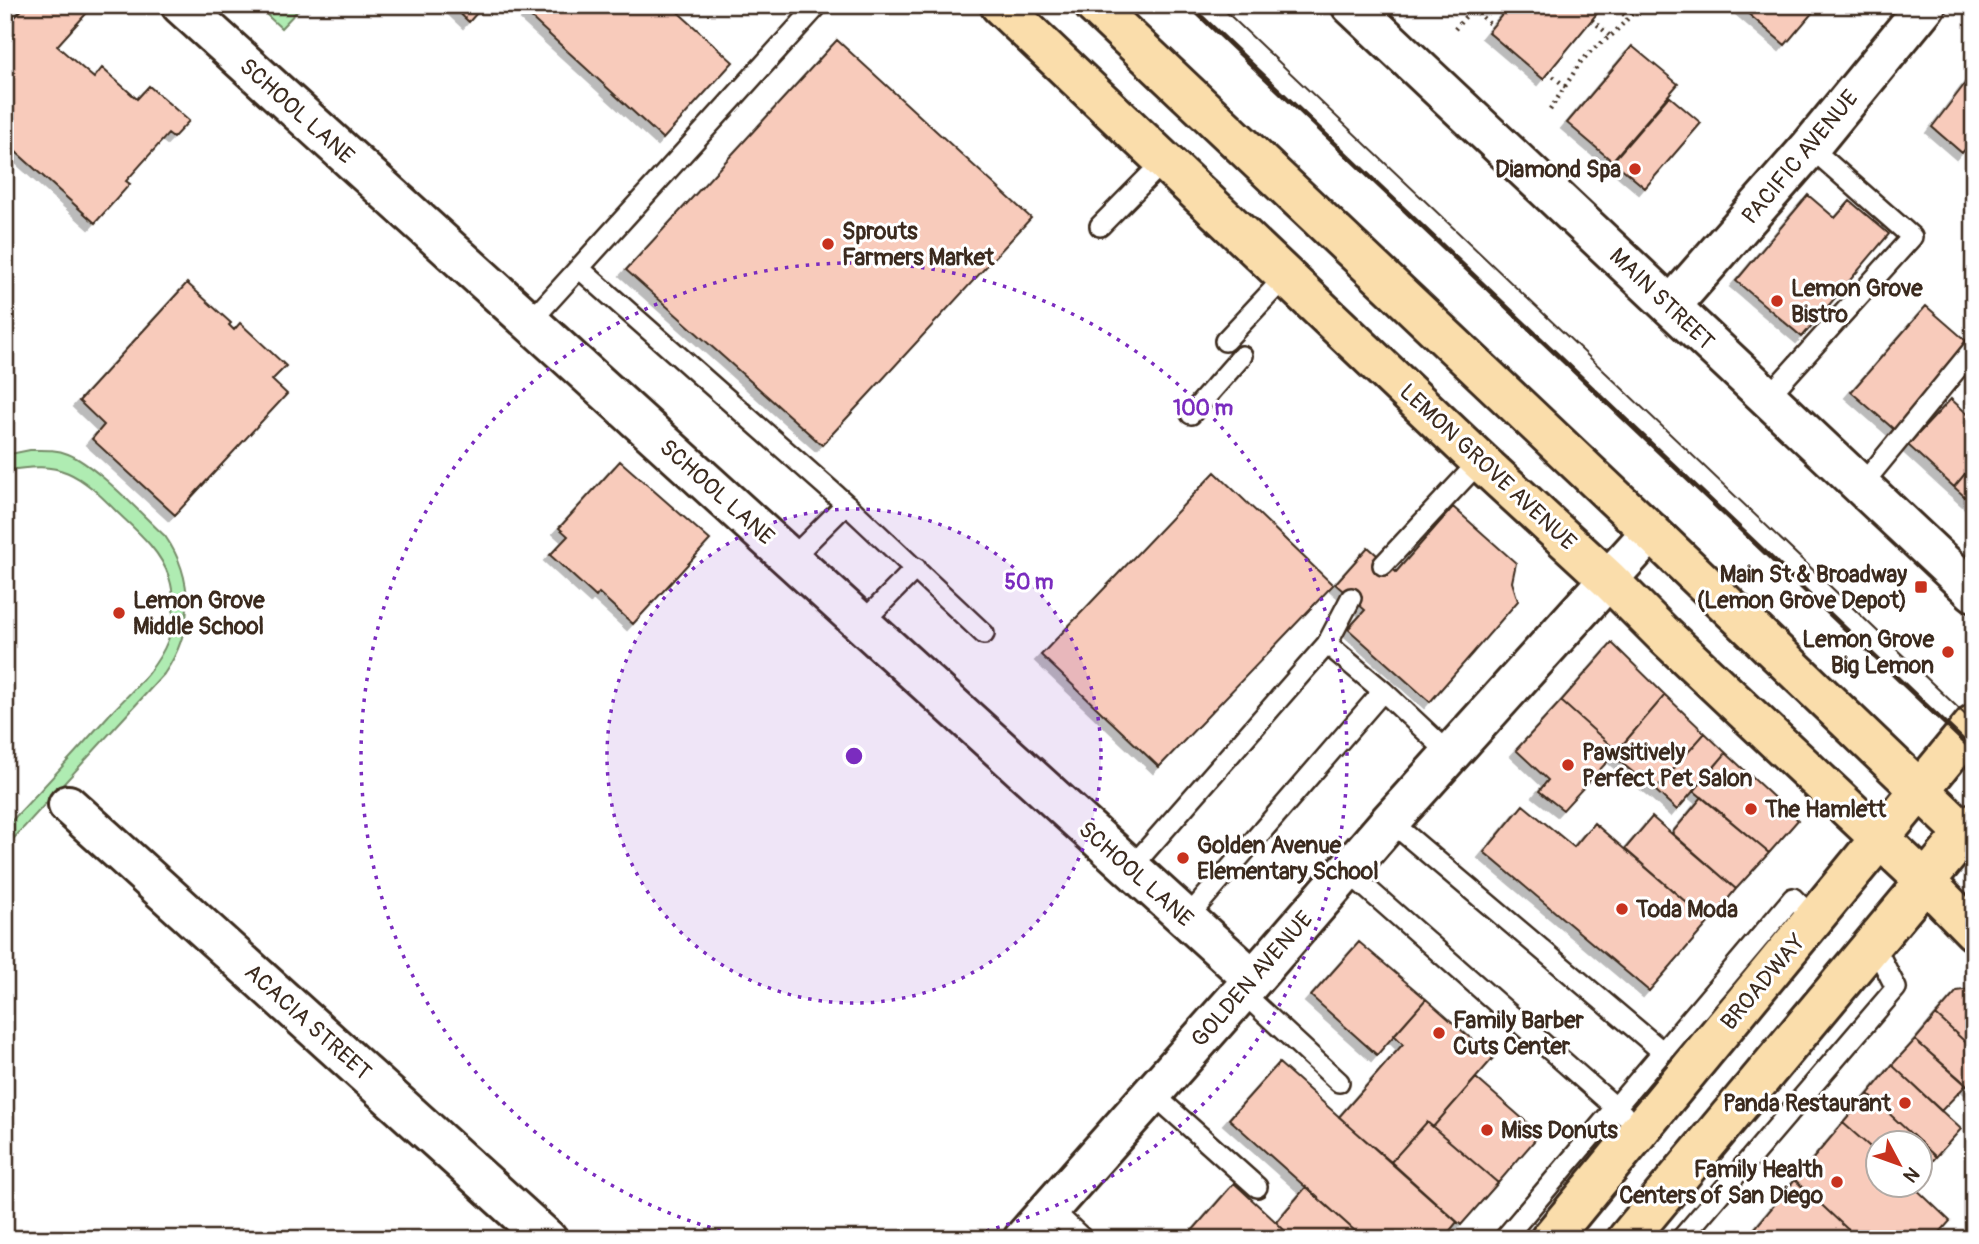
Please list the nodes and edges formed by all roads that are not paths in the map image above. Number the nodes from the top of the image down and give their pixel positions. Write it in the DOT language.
graph roads {
  1 [pos="181,5"];
  2 [pos="818,5"];
  3 [pos="1000,5"];
  4 [pos="1094,5"];
  5 [pos="1926,5"];
  6 [pos="1355,6"];
  7 [pos="1810,146"];
  8 [pos="1163,162"];
  9 [pos="1100,226"];
  10 [pos="580,269"];
  11 [pos="1285,276"];
  12 [pos="1671,306"];
  13 [pos="530,322"];
  14 [pos="1225,341"];
  15 [pos="1974,348"];
  16 [pos="1242,356"];
  17 [pos="1767,398"];
  18 [pos="1191,414"];
  19 [pos="1480,461"];
  20 [pos="1861,486"];
  21 [pos="846,504"];
  22 [pos="1651,532"];
  23 [pos="790,559"];
  24 [pos="1383,565"];
  25 [pos="916,568"];
  26 [pos="1608,579"];
  27 [pos="1974,592"];
  28 [pos="1351,598"];
  29 [pos="861,624"];
  30 [pos="984,634"];
  31 [pos="1327,644"];
  32 [pos="1383,691"];
  33 [pos="1974,724"];
  34 [pos="1450,754"];
  35 [pos="1920,791"];
  36 [pos="68,805"];
  37 [pos="1390,821"];
  38 [pos="1971,833"];
  39 [pos="1881,840"];
  40 [pos="1130,869"];
  41 [pos="1346,870"];
  42 [pos="1925,881"];
  43 [pos="1186,919"];
  44 [pos="1815,920"];
  45 [pos="1974,932"];
  46 [pos="1873,943"];
  47 [pos="1247,985"];
  48 [pos="1663,1052"];
  49 [pos="1339,1082"];
  50 [pos="1152,1093"];
  51 [pos="1628,1119"];
  52 [pos="1257,1187"];
  53 [pos="1050,1208"];
  54 [pos="1630,1238"];
  55 [pos="547,1239"];
  56 [pos="1023,1239"];
  57 [pos="1083,1239"];
  58 [pos="1504,1239"];
  59 [pos="1550,1239"];
  60 [pos="1681,1239"];
  1 -- 13 [label="street, SCHOOL LANE"];
  2 -- 10 [label="lane"];
  3 -- 8 [label="main road, LEMON GROVE AVENUE"];
  4 -- 22 [label="main road"];
  5 -- 7 [label="street, PACIFIC AVENUE"];
  6 -- 12 [label="street, MAIN STREET"];
  7 -- 12 [label="street, PACIFIC AVENUE"];
  7 -- 17 [label="lane"];
  8 -- 9 [label="lane"];
  8 -- 11 [label="main road, LEMON GROVE AVENUE"];
  10 -- 13 [label="lane"];
  10 -- 21 [label="lane"];
  11 -- 14 [label="lane"];
  11 -- 19 [label="main road, LEMON GROVE AVENUE"];
  12 -- 17 [label="street, MAIN STREET"];
  13 -- 23 [label="street, SCHOOL LANE"];
  15 -- 20 [label="lane"];
  16 -- 18 [label="lane"];
  17 -- 20 [label="street, MAIN STREET"];
  19 -- 24 [label="lane"];
  19 -- 26 [label="main road, LEMON GROVE AVENUE"];
  20 -- 27 [label="street, MAIN STREET"];
  21 -- 23 [label="lane"];
  21 -- 25 [label="lane"];
  22 -- 26 [label="street, GOLDEN AVENUE"];
  22 -- 35 [label="main road"];
  23 -- 29 [label="street, SCHOOL LANE"];
  25 -- 29 [label="lane"];
  25 -- 30 [label="lane"];
  26 -- 34 [label="street, GOLDEN AVENUE"];
  26 -- 39 [label="main road, LEMON GROVE AVENUE"];
  28 -- 31 [label="lane"];
  29 -- 40 [label="street, SCHOOL LANE"];
  31 -- 32 [label="lane"];
  31 -- 40 [label="lane"];
  32 -- 34 [label="lane"];
  32 -- 43 [label="lane"];
  33 -- 35 [label="main road, BROADWAY"];
  34 -- 37 [label="street, GOLDEN AVENUE"];
  35 -- 38 [label="main road"];
  35 -- 39 [label="main road, BROADWAY"];
  36 -- 55 [label="street, ACACIA STREET"];
  37 -- 41 [label="street, GOLDEN AVENUE"];
  37 -- 48 [label="lane"];
  38 -- 42 [label="main road"];
  39 -- 42 [label="main road, LEMON GROVE AVENUE"];
  39 -- 44 [label="main road, BROADWAY"];
  40 -- 43 [label="street, SCHOOL LANE"];
  41 -- 47 [label="street, GOLDEN AVENUE"];
  41 -- 51 [label="lane"];
  42 -- 45 [label="main road, LEMON GROVE AVENUE"];
  42 -- 46 [label="main road"];
  43 -- 47 [label="street, SCHOOL LANE"];
  44 -- 48 [label="lane"];
  44 -- 51 [label="main road, BROADWAY"];
  46 -- 54 [label="main road"];
  46 -- 60 [label="lane"];
  47 -- 49 [label="lane"];
  47 -- 50 [label="street, GOLDEN AVENUE"];
  48 -- 51 [label="lane"];
  50 -- 52 [label="lane"];
  50 -- 53 [label="street, GOLDEN AVENUE"];
  51 -- 58 [label="lane"];
  51 -- 59 [label="main road, BROADWAY"];
  53 -- 56 [label="street, GOLDEN AVENUE"];
  53 -- 57 [label="lane"];
}
